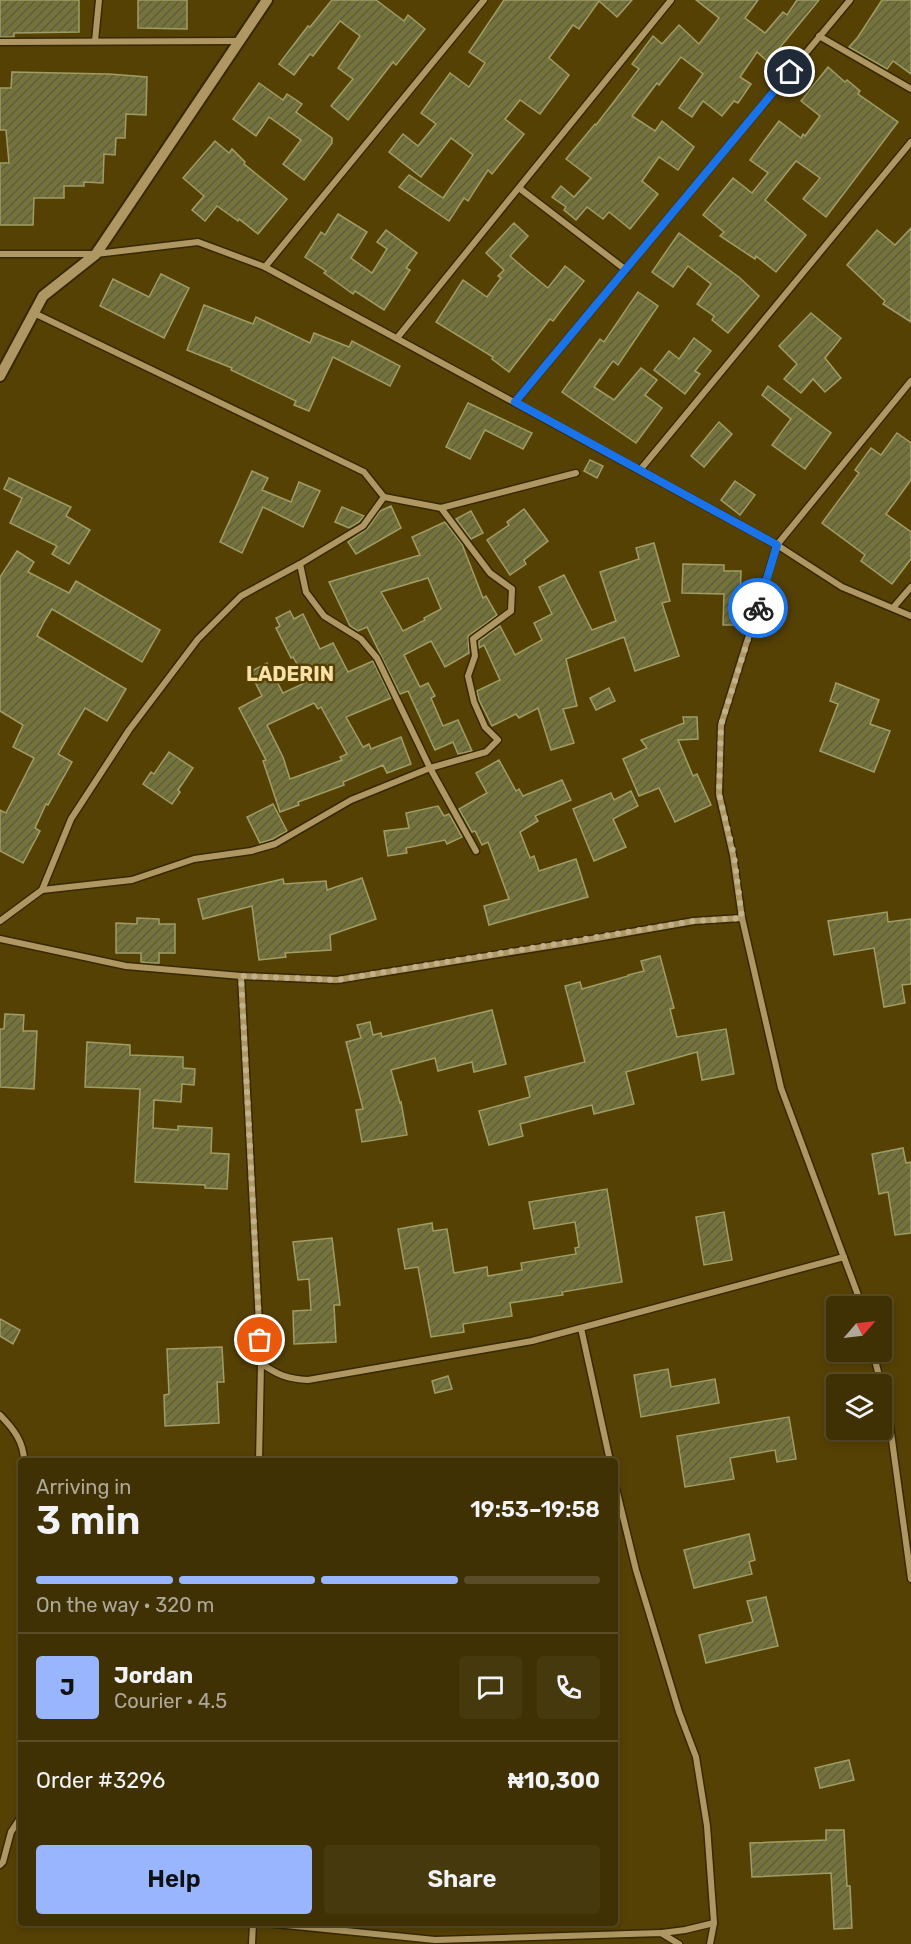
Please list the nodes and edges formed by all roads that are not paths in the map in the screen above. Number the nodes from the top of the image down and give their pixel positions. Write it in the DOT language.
graph roads {
  1 [pos="99,0"];
  2 [pos="267,0"];
  3 [pos="484,0"];
  4 [pos="671,0"];
  5 [pos="850,0"];
  6 [pos="819,36"];
  7 [pos="95,41"];
  8 [pos="239,41"];
  9 [pos="0,42"];
  10 [pos="911,89"];
  11 [pos="911,142"];
  12 [pos="519,188"];
  13 [pos="0,254"];
  14 [pos="96,254"];
  15 [pos="265,267"];
  16 [pos="626,270"];
  17 [pos="34,313"];
  18 [pos="397,338"];
  19 [pos="0,376"];
  20 [pos="911,381"];
  21 [pos="515,402"];
  22 [pos="640,470"];
  23 [pos="576,473"];
  24 [pos="384,497"];
  25 [pos="441,508"];
  26 [pos="777,545"];
  27 [pos="300,564"];
  28 [pos="911,586"];
  29 [pos="892,608"];
  30 [pos="911,616"];
  31 [pos="430,768"];
  32 [pos="476,851"];
  33 [pos="42,890"];
  34 [pos="742,918"];
  35 [pos="0,921"];
  36 [pos="0,939"];
  37 [pos="241,976"];
  38 [pos="844,1257"];
  39 [pos="858,1296"];
  40 [pos="581,1328"];
  41 [pos="261,1363"];
  42 [pos="0,1415"];
  43 [pos="892,1440"];
  44 [pos="24,1458"];
  45 [pos="260,1458"];
  46 [pos="609,1458"];
  47 [pos="618,1496"];
  48 [pos="911,1579"];
  49 [pos="18,1822"];
  50 [pos="0,1865"];
  51 [pos="714,1923"];
  52 [pos="253,1926"];
  53 [pos="296,1926"];
  54 [pos="661,1933"];
  55 [pos="252,1944"];
  56 [pos="679,1944"];
  57 [pos="711,1944"];
  1 -- 7 [label="street"];
  2 -- 8 [label="street"];
  3 -- 15 [label="street"];
  4 -- 12 [label="street"];
  5 -- 6 [label="street"];
  6 -- 10 [label="street"];
  6 -- 16 [label="street"];
  7 -- 8 [label="street"];
  7 -- 9 [label="street"];
  8 -- 14 [label="street"];
  11 -- 22 [label="street"];
  12 -- 16 [label="street"];
  12 -- 18 [label="street"];
  13 -- 14 [label="street"];
  14 -- 15 [label="street"];
  14 -- 17 [label="street"];
  15 -- 18 [label="street"];
  16 -- 21 [label="street"];
  17 -- 19 [label="street"];
  17 -- 24 [label="street"];
  18 -- 21 [label="street"];
  20 -- 26 [label="street"];
  21 -- 22 [label="street"];
  22 -- 26 [label="street"];
  23 -- 25 [label="street"];
  24 -- 25 [label="street"];
  24 -- 27 [label="street"];
  25 -- 31 [label="street"];
  26 -- 29 [label="street"];
  26 -- 34 [label="street"];
  27 -- 31 [label="street"];
  27 -- 33 [label="street"];
  28 -- 29 [label="street"];
  29 -- 30 [label="street"];
  31 -- 32 [label="street"];
  31 -- 33 [label="street"];
  33 -- 35 [label="street"];
  34 -- 37 [label="street"];
  34 -- 38 [label="street"];
  36 -- 37 [label="street"];
  37 -- 41 [label="street"];
  38 -- 39 [label="street"];
  38 -- 40 [label="street"];
  40 -- 41 [label="street"];
  40 -- 46 [label="street"];
  41 -- 45 [label="street"];
  42 -- 44 [label="street"];
  43 -- 48 [label="street"];
  47 -- 51 [label="street"];
  49 -- 50 [label="street"];
  51 -- 54 [label="street"];
  51 -- 57 [label="street"];
  52 -- 55 [label="street"];
  53 -- 54 [label="street"];
  54 -- 56 [label="street"];
}
